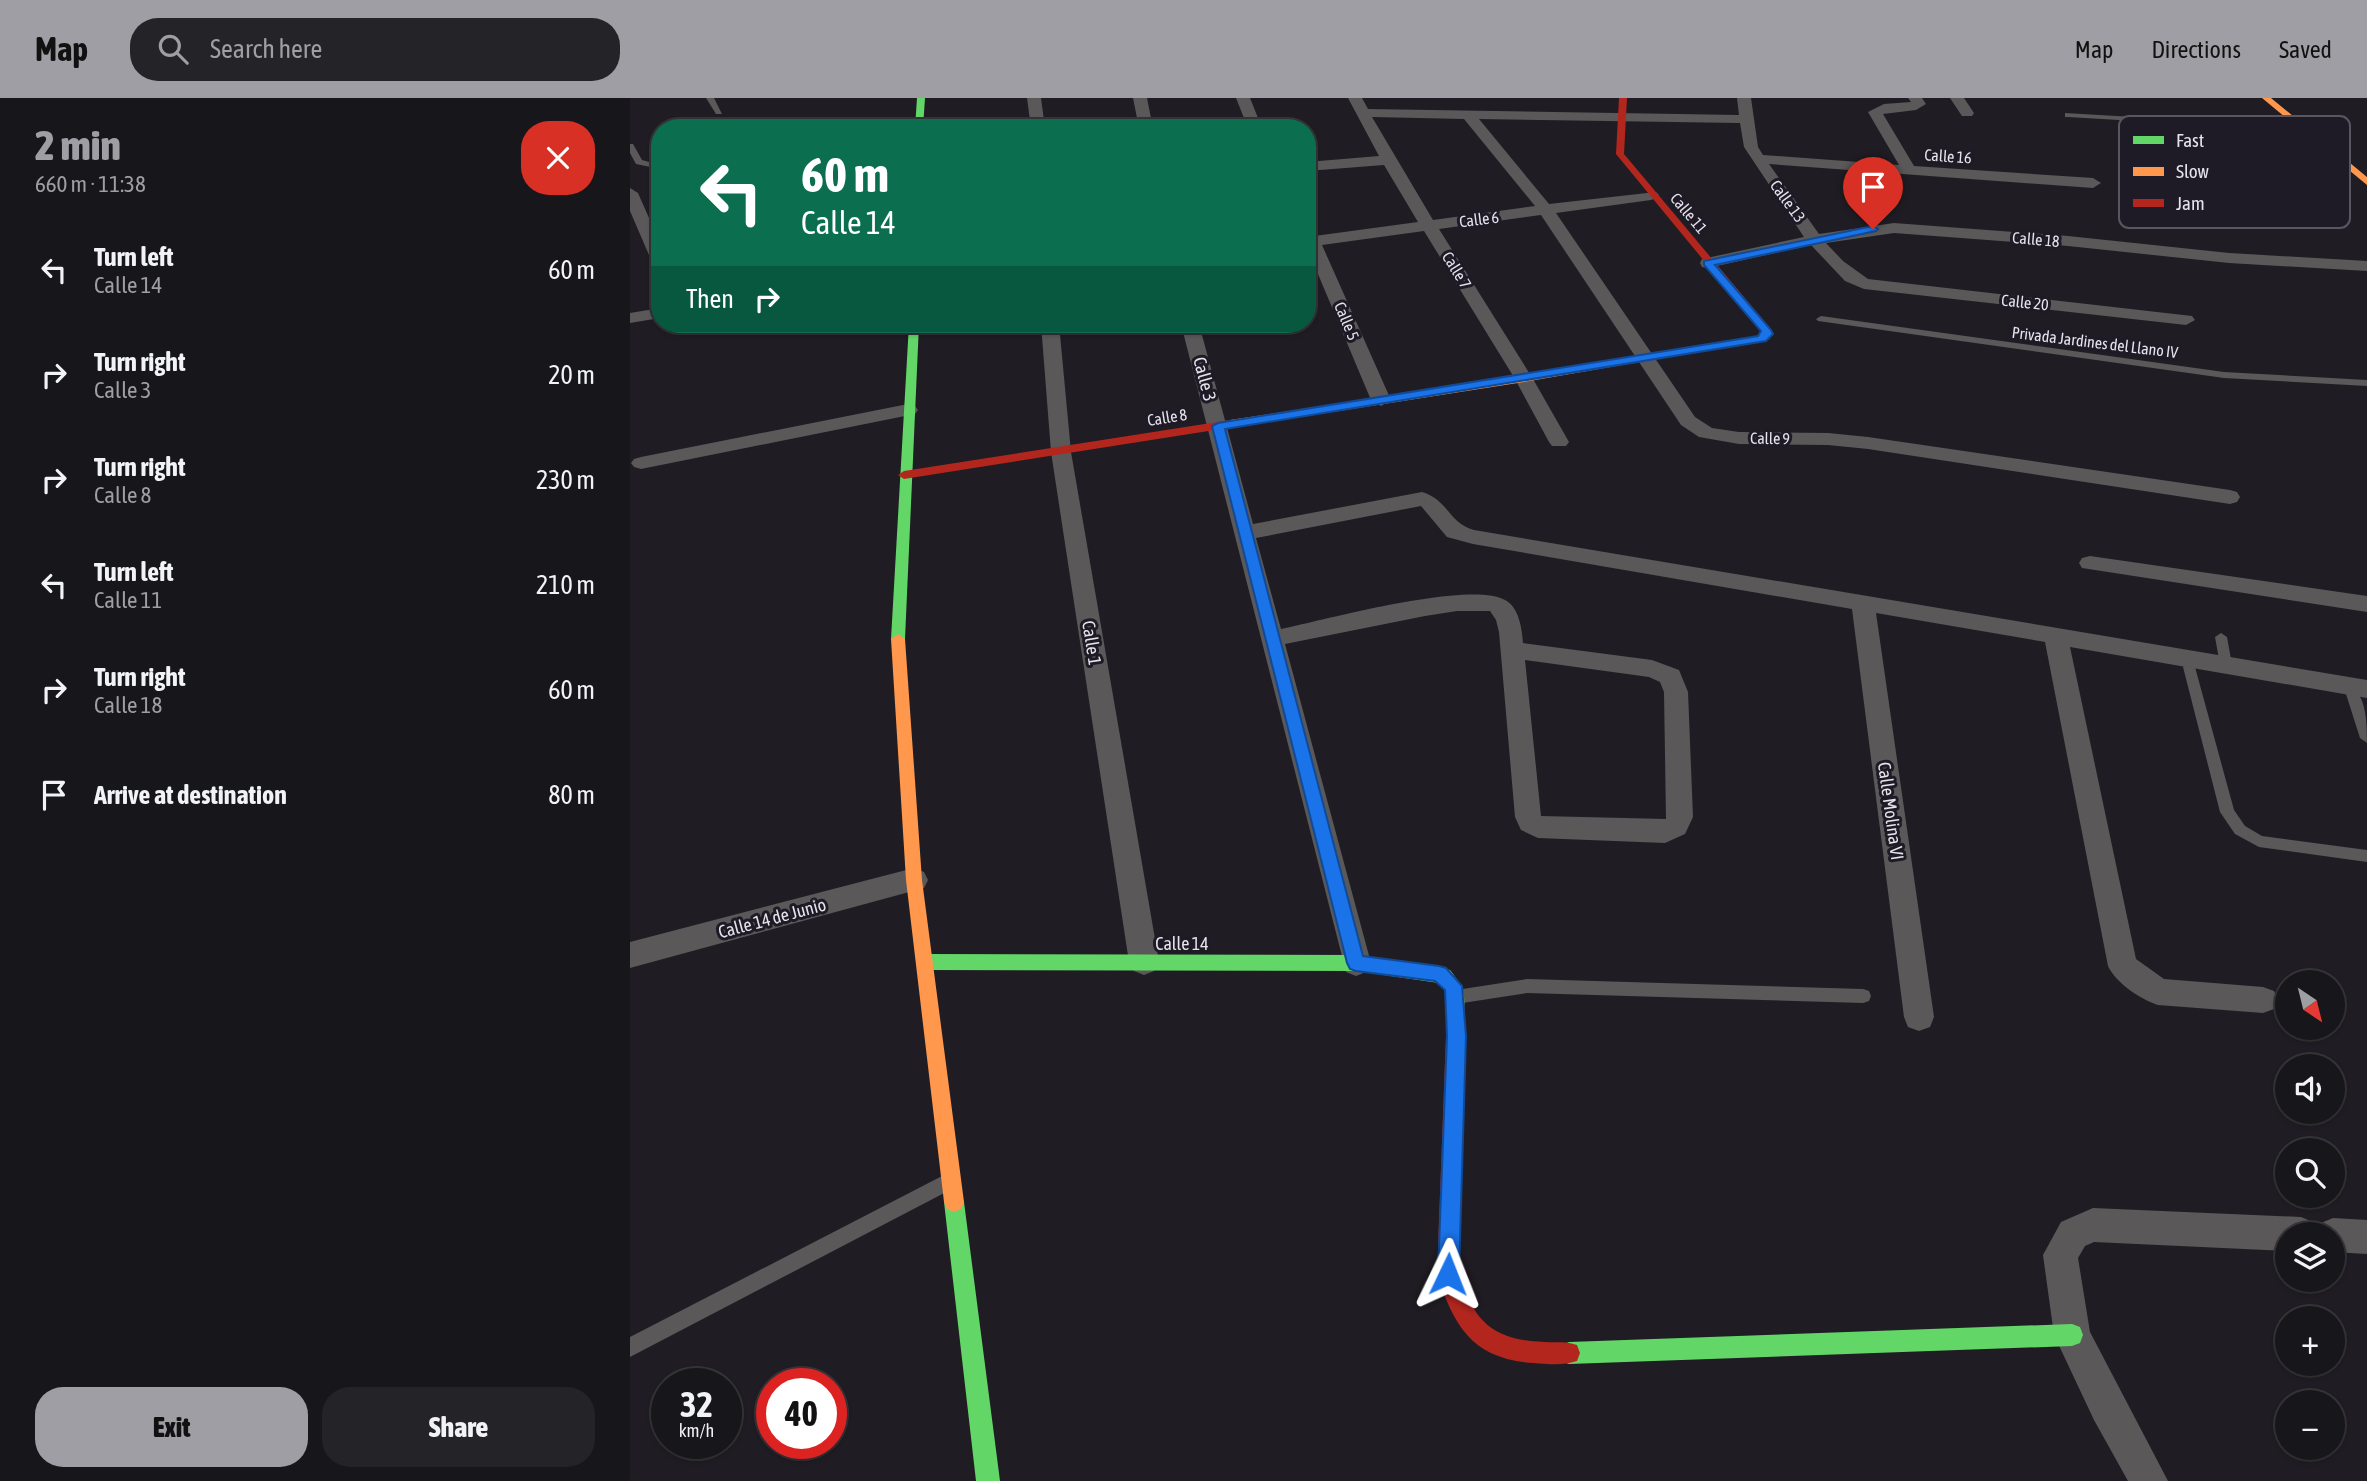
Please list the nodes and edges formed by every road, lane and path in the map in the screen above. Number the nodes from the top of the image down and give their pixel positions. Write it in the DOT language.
graph roads {
  1 [pos="710,98"];
  2 [pos="921,98"];
  3 [pos="1034,98"];
  4 [pos="1140,98"];
  5 [pos="1243,98"];
  6 [pos="1623,98"];
  7 [pos="1744,98"];
  8 [pos="1916,98"];
  9 [pos="1957,98"];
  10 [pos="2266,98"];
  11 [pos="1359,105"];
  12 [pos="719,113"];
  13 [pos="1967,113"];
  14 [pos="1467,114"];
  15 [pos="2068,115"];
  16 [pos="2288,116"];
  17 [pos="1620,117"];
  18 [pos="2119,118"];
  19 [pos="920,119"];
  20 [pos="1037,119"];
  21 [pos="1144,119"];
  22 [pos="1251,119"];
  23 [pos="1746,119"];
  24 [pos="630,146"];
  25 [pos="1758,159"];
  26 [pos="1388,160"];
  27 [pos="651,165"];
  28 [pos="1316,166"];
  29 [pos="2350,168"];
  30 [pos="1910,171"];
  31 [pos="2367,182"];
  32 [pos="2093,183"];
  33 [pos="630,192"];
  34 [pos="1651,195"];
  35 [pos="1546,210"];
  36 [pos="1429,225"];
  37 [pos="1816,239"];
  38 [pos="651,241"];
  39 [pos="1316,241"];
  40 [pos="1316,255"];
  41 [pos="1708,263"];
  42 [pos="2367,266"];
  43 [pos="1864,284"];
  44 [pos="651,314"];
  45 [pos="630,318"];
  46 [pos="1821,319"];
  47 [pos="2186,320"];
  48 [pos="913,333"];
  49 [pos="1051,333"];
  50 [pos="1193,333"];
  51 [pos="1766,337"];
  52 [pos="1644,358"];
  53 [pos="1524,379"];
  54 [pos="2367,383"];
  55 [pos="1381,400"];
  56 [pos="908,410"];
  57 [pos="1218,426"];
  58 [pos="1559,442"];
  59 [pos="1062,452"];
  60 [pos="641,463"];
  61 [pos="904,475"];
  62 [pos="2230,498"];
  63 [pos="1244,533"];
  64 [pos="2090,563"];
  65 [pos="1863,604"];
  66 [pos="2367,604"];
  67 [pos="2056,637"];
  68 [pos="2221,637"];
  69 [pos="1272,639"];
  70 [pos="1512,650"];
  71 [pos="2189,663"];
  72 [pos="2226,665"];
  73 [pos="2357,690"];
  74 [pos="2367,738"];
  75 [pos="2367,856"];
  76 [pos="914,880"];
  77 [pos="630,955"];
  78 [pos="925,962"];
  79 [pos="1143,962"];
  80 [pos="1356,963"];
  81 [pos="1863,996"];
  82 [pos="1455,998"];
  83 [pos="2263,1000"];
  84 [pos="1919,1017"];
  85 [pos="951,1180"];
  86 [pos="2275,1233"];
  87 [pos="2345,1236"];
  88 [pos="2367,1237"];
  89 [pos="2072,1335"];
  90 [pos="630,1347"];
  91 [pos="988,1481"];
  92 [pos="2149,1481"];
  1 -- 12 [label="lane"];
  2 -- 19 [label="street"];
  3 -- 20 [label="street"];
  4 -- 21 [label="street"];
  5 -- 22 [label="street"];
  6 -- 17 [label="street, Calle 11"];
  7 -- 23 [label="street, Calle 13"];
  8 -- 30 [label="street"];
  9 -- 13 [label="street"];
  10 -- 16 [label="street"];
  11 -- 14 [label="street"];
  11 -- 26 [label="street, Calle 7"];
  14 -- 17 [label="street"];
  14 -- 35 [label="street, Calle 9"];
  15 -- 18 [label="lane"];
  17 -- 23 [label="street"];
  17 -- 34 [label="street, Calle 11"];
  23 -- 25 [label="street, Calle 13"];
  24 -- 27 [label="lane"];
  25 -- 30 [label="street, Calle 16"];
  25 -- 37 [label="street, Calle 13"];
  26 -- 28 [label="street"];
  26 -- 36 [label="street, Calle 7"];
  29 -- 31 [label="street"];
  30 -- 32 [label="street, Calle 16"];
  33 -- 38 [label="street"];
  34 -- 35 [label="street, Calle 6"];
  34 -- 41 [label="street, Calle 11"];
  35 -- 36 [label="street, Calle 6"];
  35 -- 52 [label="street, Calle 9"];
  36 -- 39 [label="street, Calle 6"];
  36 -- 53 [label="street, Calle 7"];
  37 -- 41 [label="street, Calle 18"];
  37 -- 42 [label="street, Calle 18"];
  37 -- 43 [label="street, Calle 13"];
  40 -- 55 [label="street, Calle 5"];
  41 -- 51 [label="street, Calle 11"];
  43 -- 47 [label="street, Calle 20"];
  44 -- 45 [label="street"];
  46 -- 54 [label="lane, Privada Jardines del Llano IV"];
  48 -- 56 [label="street"];
  49 -- 59 [label="street, Calle 1"];
  50 -- 57 [label="street, Calle 3"];
  51 -- 52 [label="street, Calle 8"];
  52 -- 53 [label="street, Calle 8"];
  52 -- 62 [label="street, Calle 9"];
  53 -- 55 [label="street, Calle 8"];
  53 -- 58 [label="street, Calle 7"];
  55 -- 57 [label="street, Calle 8"];
  56 -- 60 [label="street"];
  56 -- 61 [label="street"];
  57 -- 59 [label="street, Calle 8"];
  57 -- 63 [label="street, Calle 3"];
  59 -- 61 [label="street, Calle 8"];
  59 -- 79 [label="street, Calle 1"];
  61 -- 76 [label="street"];
  63 -- 65 [label="street"];
  63 -- 69 [label="street, Calle 3"];
  64 -- 66 [label="street"];
  65 -- 67 [label="street"];
  65 -- 84 [label="street, Calle Molina VI"];
  67 -- 71 [label="street"];
  67 -- 83 [label="street"];
  68 -- 72 [label="lane"];
  69 -- 70 [label="street"];
  69 -- 80 [label="street, Calle 3"];
  70 -- 70 [label="street"];
  71 -- 72 [label="street"];
  71 -- 75 [label="lane"];
  72 -- 73 [label="street"];
  73 -- 74 [label="lane"];
  76 -- 77 [label="street, Calle 14 de Junio"];
  76 -- 78 [label="street"];
  78 -- 79 [label="street, Calle 14"];
  78 -- 85 [label="street"];
  79 -- 80 [label="street, Calle 14"];
  80 -- 82 [label="street, Calle 14"];
  81 -- 82 [label="lane"];
  82 -- 89 [label="street"];
  85 -- 90 [label="lane"];
  85 -- 91 [label="street"];
  86 -- 89 [label="street"];
  87 -- 88 [label="street"];
  89 -- 92 [label="street"];
}
